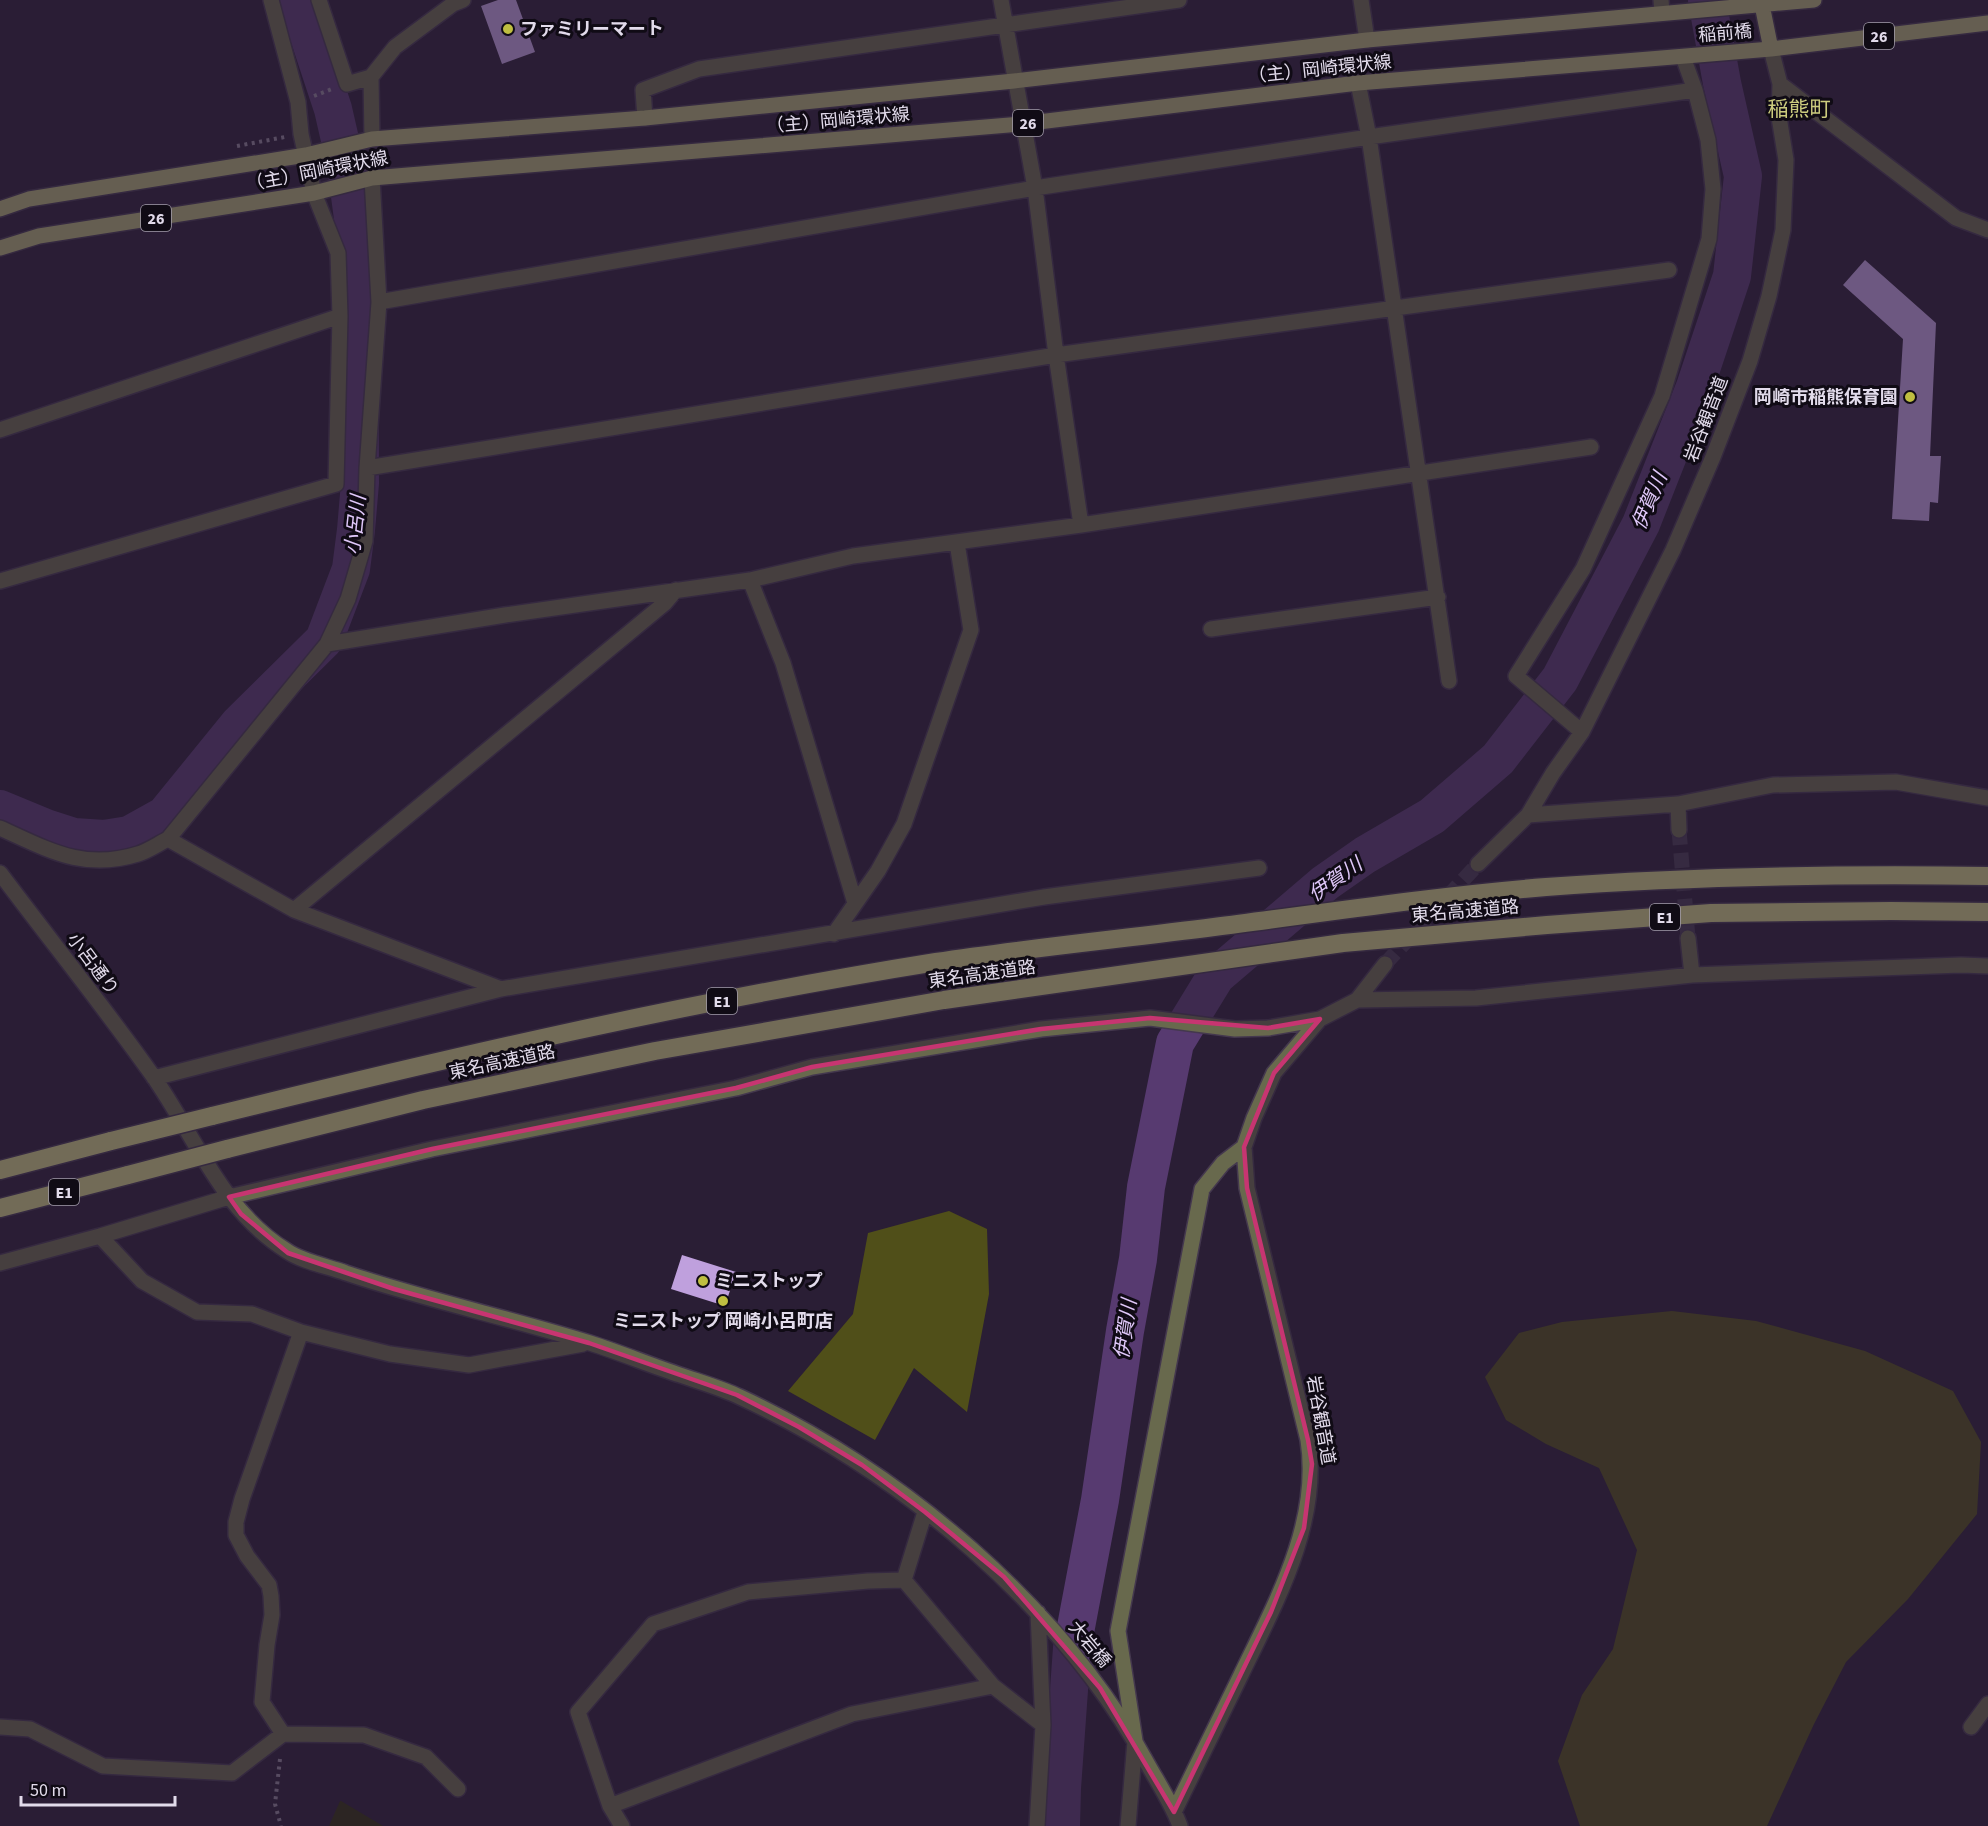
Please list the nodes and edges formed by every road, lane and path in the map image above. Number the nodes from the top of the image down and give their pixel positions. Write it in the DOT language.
graph roads {
  1 [pos="272,0"];
  2 [pos="319,0"];
  3 [pos="463,0"];
  4 [pos="1001,0"];
  5 [pos="1179,0"];
  6 [pos="1361,0"];
  7 [pos="1814,0"];
  8 [pos="1762,2"];
  9 [pos="1661,6"];
  10 [pos="1988,23"];
  11 [pos="1004,26"];
  12 [pos="1367,40"];
  13 [pos="1771,49"];
  14 [pos="1683,57"];
  15 [pos="371,77"];
  16 [pos="1014,81"];
  17 [pos="1358,83"];
  18 [pos="347,84"];
  19 [pos="1780,84"];
  20 [pos="1695,90"];
  21 [pos="298,102"];
  22 [pos="645,118"];
  23 [pos="1022,124"];
  24 [pos="1369,137"];
  25 [pos="372,139"];
  26 [pos="306,155"];
  27 [pos="372,178"];
  28 [pos="1035,188"];
  29 [pos="314,194"];
  30 [pos="0,208"];
  31 [pos="1988,230"];
  32 [pos="0,248"];
  33 [pos="1669,270"];
  34 [pos="379,302"];
  35 [pos="1394,308"];
  36 [pos="340,316"];
  37 [pos="1056,355"];
  38 [pos="0,430"];
  39 [pos="1590,447"];
  40 [pos="367,468"];
  41 [pos="1419,474"];
  42 [pos="1081,525"];
  43 [pos="957,543"];
  44 [pos="0,580"];
  45 [pos="750,580"];
  46 [pos="676,590"];
  47 [pos="1438,597"];
  48 [pos="1211,629"];
  49 [pos="327,644"];
  50 [pos="1449,681"];
  51 [pos="1582,732"];
  52 [pos="1988,798"];
  53 [pos="1678,804"];
  54 [pos="1528,815"];
  55 [pos="0,828"];
  56 [pos="1679,830"];
  57 [pos="168,839"];
  58 [pos="1478,864"];
  59 [pos="1260,868"];
  60 [pos="0,873"];
  61 [pos="1988,876"];
  62 [pos="855,903"];
  63 [pos="294,909"];
  64 [pos="1988,912"];
  65 [pos="834,934"];
  66 [pos="1688,938"];
  67 [pos="1385,964"];
  68 [pos="1988,966"];
  69 [pos="1692,975"];
  70 [pos="501,989"];
  71 [pos="1357,1000"];
  72 [pos="1320,1018"];
  73 [pos="154,1078"];
  74 [pos="1244,1147"];
  75 [pos="0,1170"];
  76 [pos="229,1197"];
  77 [pos="0,1208"];
  78 [pos="100,1236"];
  79 [pos="0,1263"];
  80 [pos="301,1332"];
  81 [pos="589,1343"];
  82 [pos="925,1512"];
  83 [pos="904,1580"];
  84 [pos="1038,1613"];
  85 [pos="993,1686"];
  86 [pos="1988,1704"];
  87 [pos="1043,1725"];
  88 [pos="0,1727"];
  89 [pos="1971,1727"];
  90 [pos="283,1734"];
  91 [pos="1135,1741"];
  92 [pos="458,1789"];
  93 [pos="610,1806"];
  94 [pos="1177,1819"];
  95 [pos="281,1826"];
  96 [pos="622,1826"];
  97 [pos="1037,1826"];
  98 [pos="1128,1826"];
  1 -- 21 [label="street"];
  2 -- 18 [label="street"];
  3 -- 15 [label="street"];
  4 -- 11 [label="street"];
  5 -- 11 [label="street"];
  6 -- 12 [label="street"];
  7 -- 8 [label="main road, 26"];
  8 -- 9 [label="main road, 稲前橋 / 26"];
  8 -- 13 [label="main road"];
  9 -- 12 [label="main road, （主）岡崎環状線 / 26"];
  10 -- 13 [label="main road, 26"];
  11 -- 16 [label="street"];
  11 -- 22 [label="street"];
  12 -- 16 [label="main road, （主）岡崎環状線 / 26"];
  13 -- 14 [label="main road, 稲前橋 / 26"];
  13 -- 19 [label="street, 岩谷観音道"];
  14 -- 17 [label="main road, （主）岡崎環状線 / 26"];
  14 -- 20 [label="street"];
  15 -- 18 [label="street"];
  15 -- 25 [label="street"];
  16 -- 22 [label="main road, （主）岡崎環状線 / 26"];
  16 -- 23 [label="street"];
  17 -- 23 [label="main road, （主）岡崎環状線 / 26"];
  17 -- 24 [label="street"];
  18 -- 21 [label="path"];
  19 -- 31 [label="street"];
  19 -- 51 [label="street, 岩谷観音道"];
  20 -- 24 [label="street"];
  20 -- 51 [label="street"];
  21 -- 26 [label="street"];
  22 -- 25 [label="main road, （主）岡崎環状線 / 26"];
  23 -- 27 [label="main road, （主）岡崎環状線 / 26"];
  23 -- 28 [label="street"];
  24 -- 28 [label="street"];
  24 -- 35 [label="street"];
  25 -- 26 [label="main road, （主）岡崎環状線 / 26"];
  26 -- 29 [label="street"];
  26 -- 30 [label="main road, （主）岡崎環状線 / 26"];
  27 -- 29 [label="main road, （主）岡崎環状線 / 26"];
  27 -- 34 [label="street"];
  28 -- 34 [label="street"];
  28 -- 37 [label="street"];
  29 -- 32 [label="main road, （主）岡崎環状線 / 26"];
  29 -- 36 [label="street"];
  33 -- 35 [label="street"];
  34 -- 40 [label="street"];
  35 -- 37 [label="street"];
  35 -- 41 [label="street"];
  36 -- 38 [label="street"];
  36 -- 44 [label="street"];
  37 -- 40 [label="street"];
  37 -- 42 [label="street"];
  39 -- 41 [label="street"];
  40 -- 49 [label="street"];
  41 -- 42 [label="street"];
  41 -- 47 [label="street"];
  42 -- 43 [label="street"];
  43 -- 45 [label="street"];
  43 -- 62 [label="street"];
  45 -- 46 [label="street"];
  45 -- 62 [label="street"];
  46 -- 49 [label="street"];
  46 -- 63 [label="street"];
  47 -- 48 [label="street"];
  47 -- 50 [label="street"];
  49 -- 57 [label="street"];
  51 -- 54 [label="street, 岩谷観音道"];
  52 -- 53 [label="street"];
  53 -- 54 [label="street"];
  53 -- 56 [label="street"];
  54 -- 58 [label="street, 岩谷観音道"];
  55 -- 57 [label="street"];
  57 -- 63 [label="street"];
  59 -- 65 [label="street"];
  60 -- 73 [label="street, 小呂通り"];
  61 -- 75 [label="highway, 東名高速道路 / E1, bridge"];
  62 -- 65 [label="street"];
  63 -- 70 [label="street"];
  64 -- 77 [label="highway, 東名高速道路 / E1, bridge"];
  65 -- 70 [label="street"];
  66 -- 69 [label="street"];
  67 -- 71 [label="street"];
  68 -- 69 [label="street"];
  69 -- 71 [label="street"];
  70 -- 73 [label="street"];
  71 -- 72 [label="street"];
  72 -- 74 [label="street, 岩谷観音道"];
  72 -- 76 [label="street"];
  73 -- 76 [label="street, 小呂通り"];
  74 -- 91 [label="street"];
  74 -- 94 [label="street, 岩谷観音道"];
  76 -- 78 [label="street"];
  76 -- 81 [label="street, 小呂通り"];
  78 -- 79 [label="street"];
  78 -- 80 [label="street"];
  80 -- 81 [label="street"];
  80 -- 90 [label="street"];
  81 -- 82 [label="street, 大岩橋"];
  82 -- 83 [label="street"];
  82 -- 84 [label="street, 大岩橋"];
  83 -- 85 [label="street"];
  83 -- 93 [label="street"];
  84 -- 87 [label="street"];
  84 -- 91 [label="street, 大岩橋"];
  85 -- 87 [label="street"];
  85 -- 93 [label="street"];
  86 -- 89 [label="street"];
  87 -- 97 [label="street"];
  88 -- 90 [label="street"];
  90 -- 92 [label="street"];
  90 -- 95 [label="path"];
  91 -- 94 [label="street, 大岩橋"];
  91 -- 98 [label="street"];
  93 -- 96 [label="street"];
}
